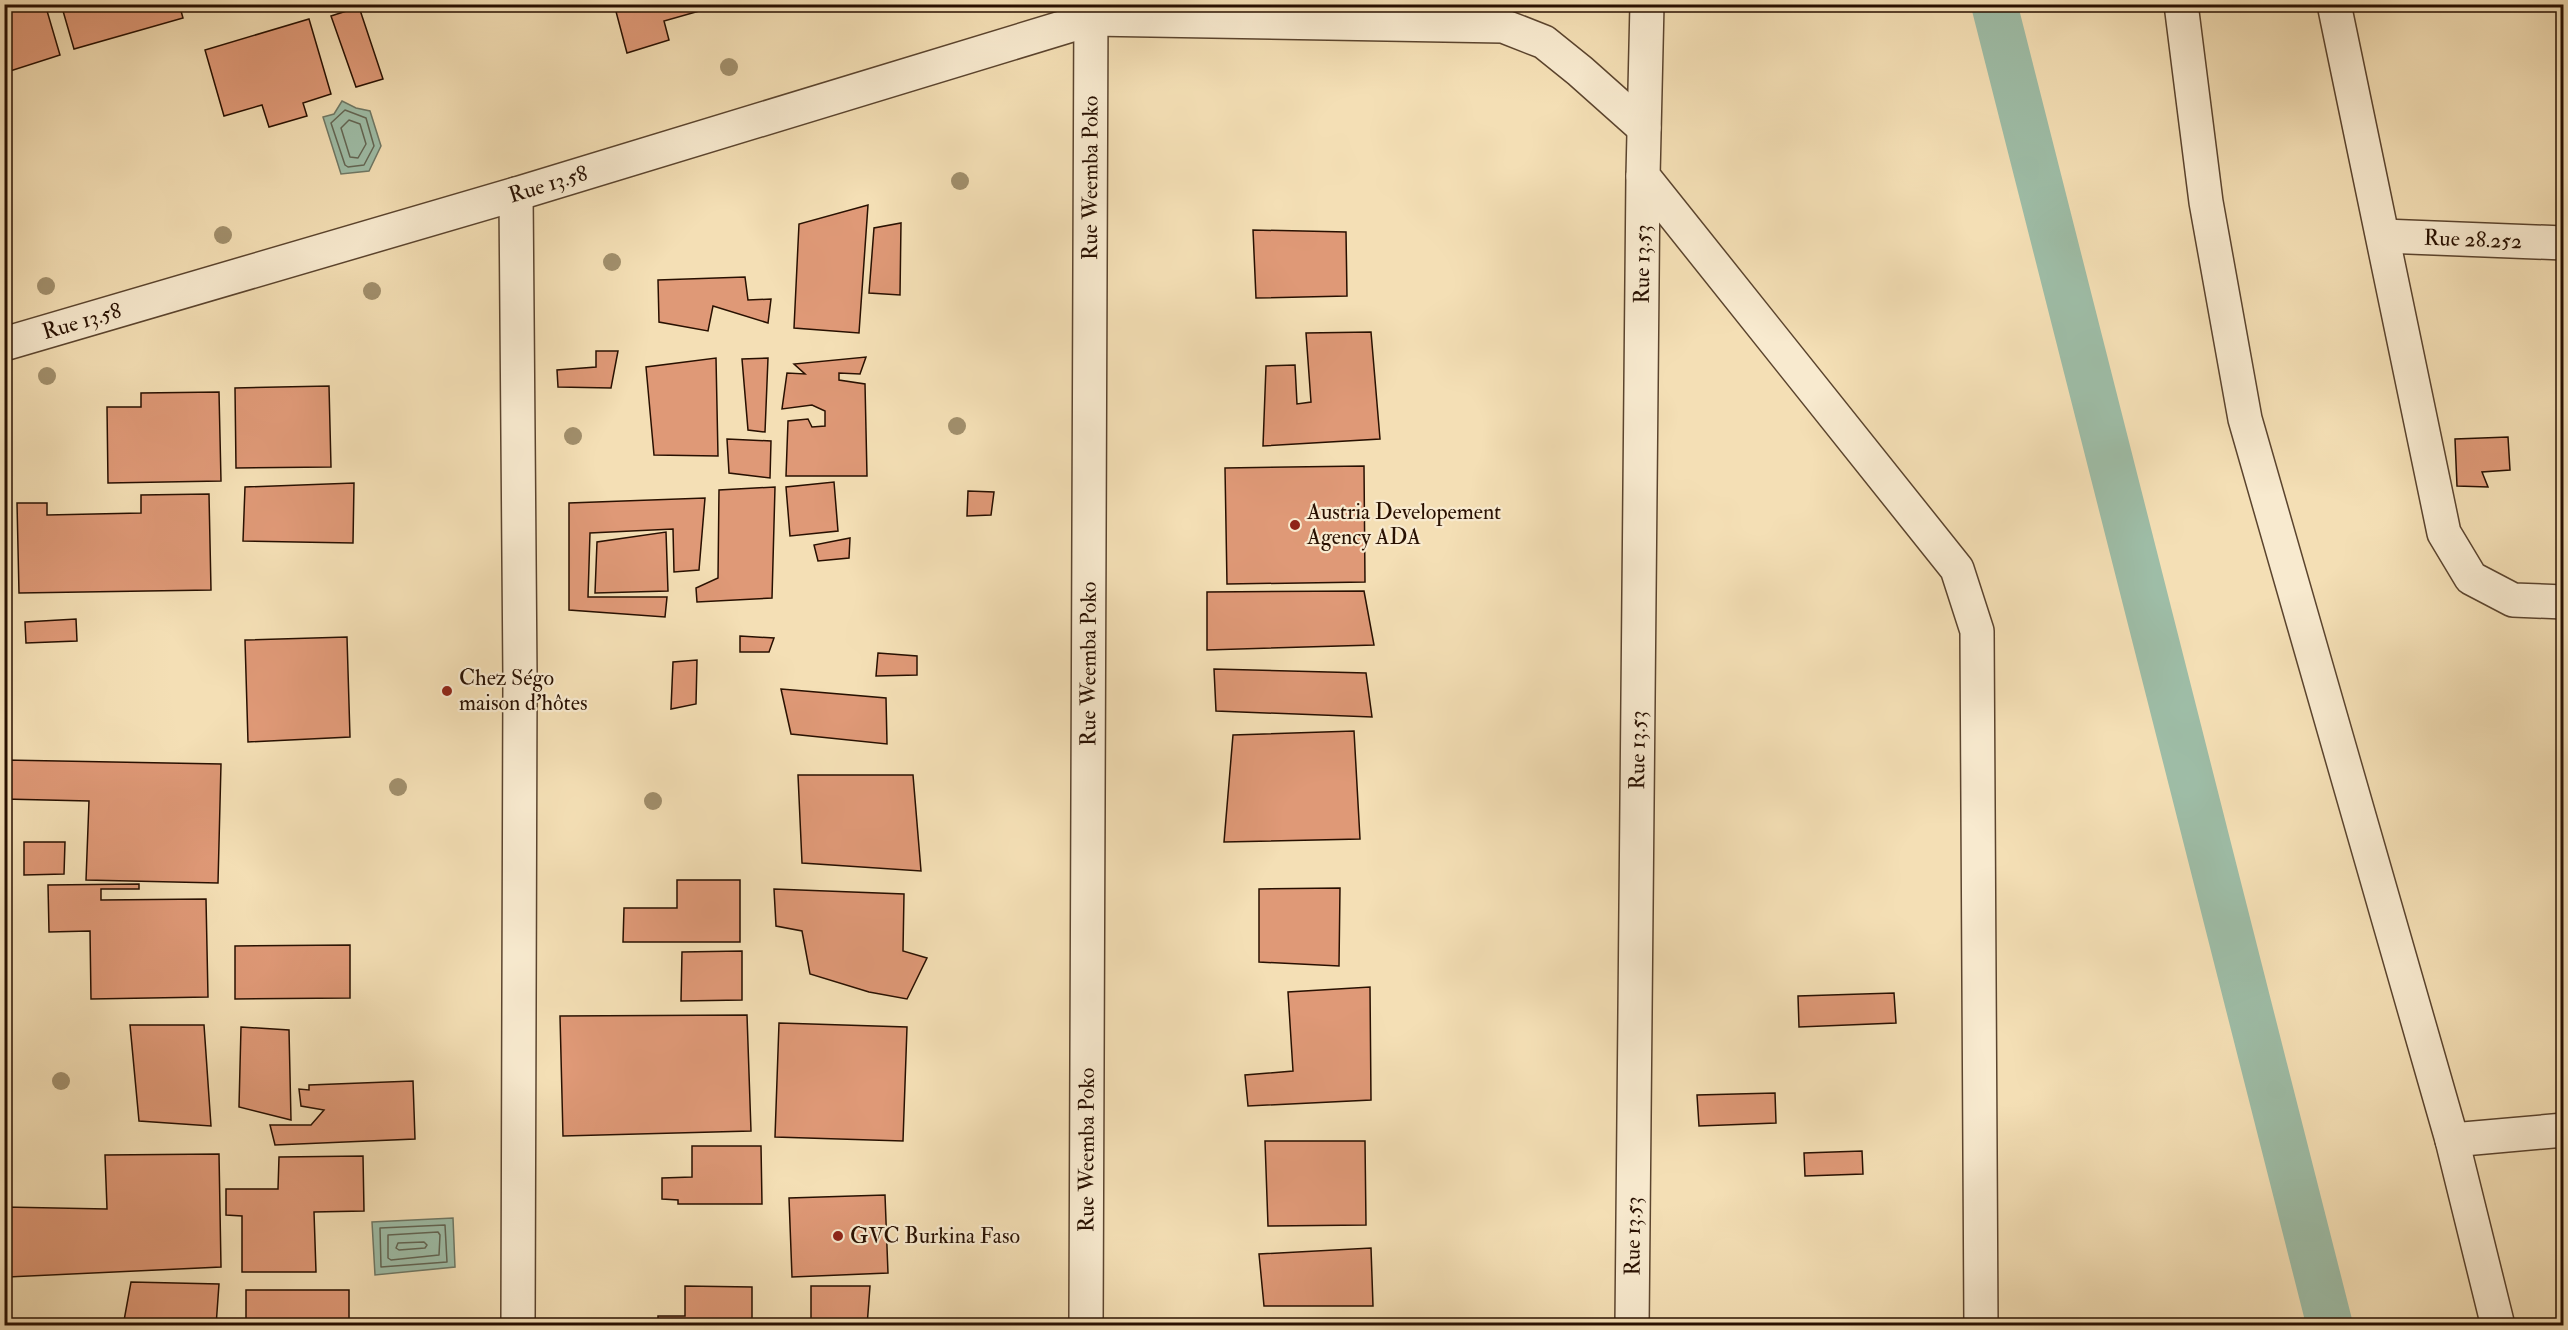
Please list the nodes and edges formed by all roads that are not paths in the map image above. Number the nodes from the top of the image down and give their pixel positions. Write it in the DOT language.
graph roads {
  1 [pos="1647,4"];
  2 [pos="2181,4"];
  3 [pos="2334,4"];
  4 [pos="1091,12"];
  5 [pos="1644,128"];
  6 [pos="1643,176"];
  7 [pos="516,194"];
  8 [pos="2383,236"];
  9 [pos="2564,243"];
  10 [pos="4,344"];
  11 [pos="2564,602"];
  12 [pos="2564,1130"];
  13 [pos="2452,1140"];
  14 [pos="518,1326"];
  15 [pos="1086,1326"];
  16 [pos="1632,1326"];
  17 [pos="1981,1326"];
  18 [pos="2498,1326"];
  1 -- 5 [label="street, Rue 13.53"];
  2 -- 13 [label="street"];
  3 -- 8 [label="street"];
  4 -- 5 [label="street"];
  4 -- 7 [label="street, Rue 13.58"];
  4 -- 15 [label="street, Rue Weemba Poko"];
  5 -- 6 [label="street, Rue 13.53"];
  6 -- 16 [label="street, Rue 13.53"];
  6 -- 17 [label="street"];
  7 -- 10 [label="street, Rue 13.58"];
  7 -- 14 [label="street"];
  8 -- 9 [label="street, Rue 28.252"];
  8 -- 11 [label="street"];
  12 -- 13 [label="street"];
  13 -- 18 [label="street"];
}
